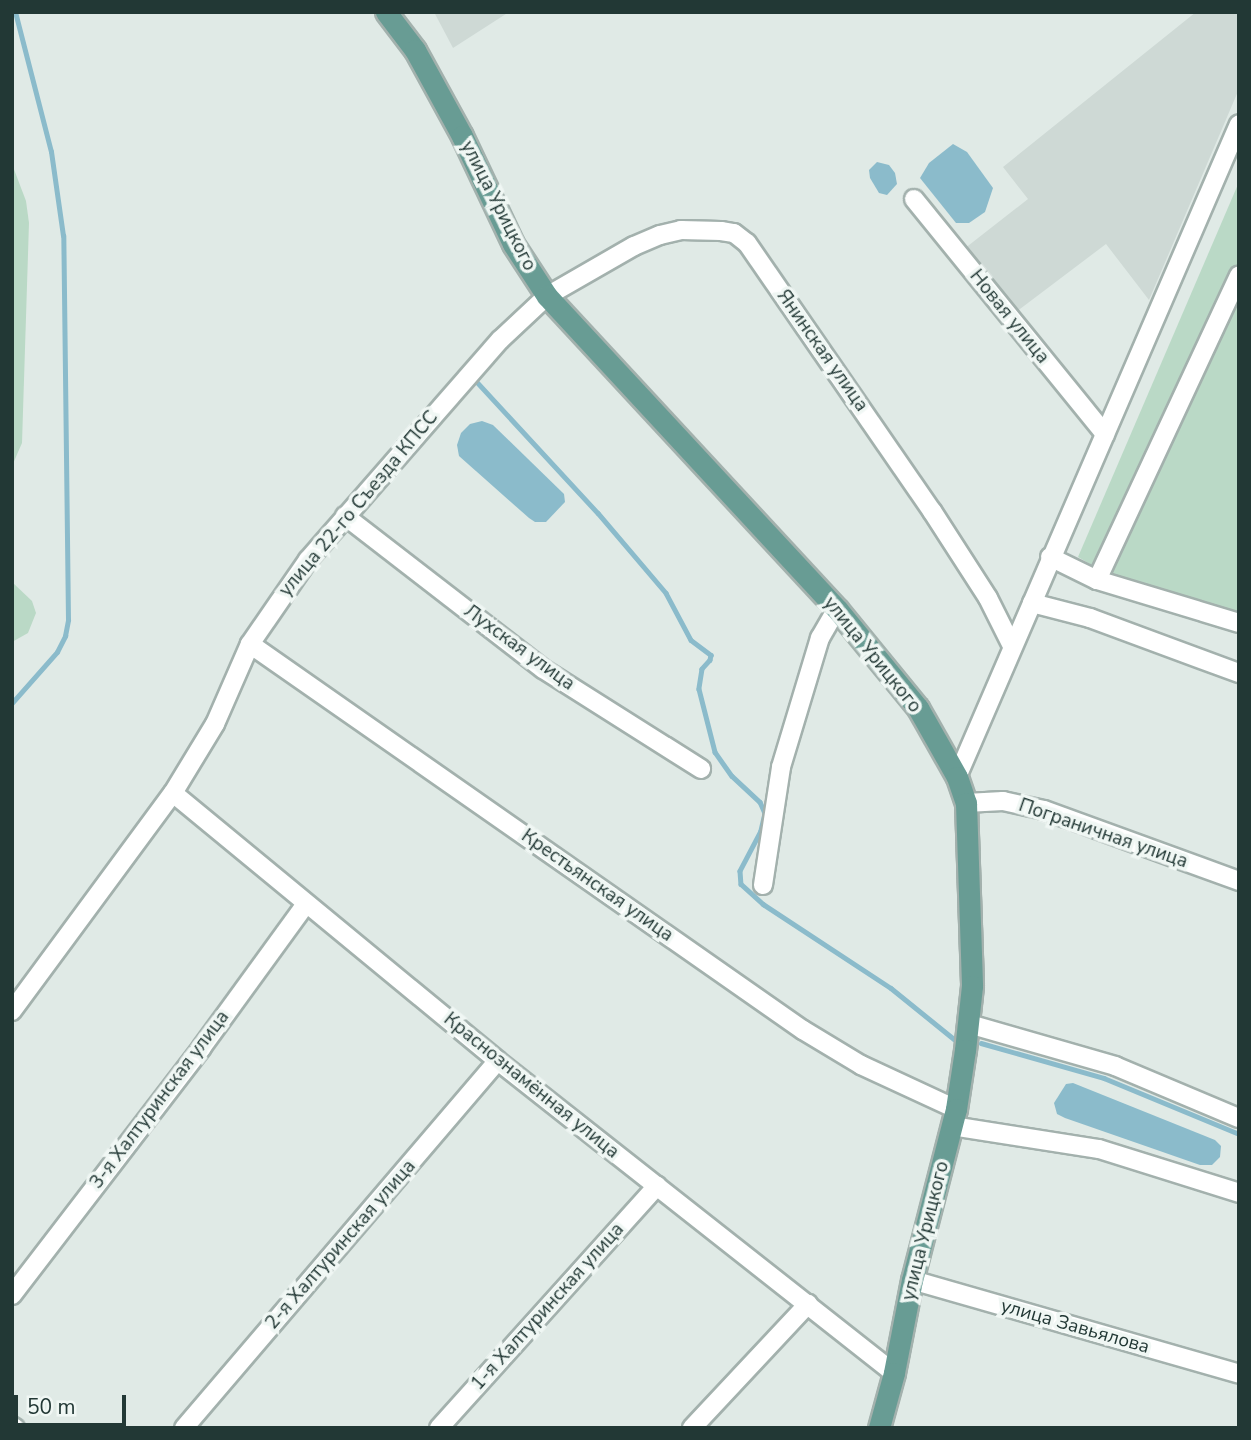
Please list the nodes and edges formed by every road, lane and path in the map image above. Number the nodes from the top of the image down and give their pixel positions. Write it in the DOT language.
graph roads {
  1 [pos="387,12"];
  2 [pos="1239,124"];
  3 [pos="914,199"];
  4 [pos="1239,276"];
  5 [pos="547,296"];
  6 [pos="1105,434"];
  7 [pos="345,516"];
  8 [pos="1049,557"];
  9 [pos="1097,580"];
  10 [pos="1032,603"];
  11 [pos="836,609"];
  12 [pos="1239,623"];
  13 [pos="250,644"];
  14 [pos="1012,646"];
  15 [pos="1239,673"];
  16 [pos="701,769"];
  17 [pos="957,777"];
  18 [pos="173,793"];
  19 [pos="966,803"];
  20 [pos="1239,881"];
  21 [pos="763,885"];
  22 [pos="306,904"];
  23 [pos="12,1011"];
  24 [pos="969,1024"];
  25 [pos="498,1061"];
  26 [pos="954,1118"];
  27 [pos="1239,1118"];
  28 [pos="657,1186"];
  29 [pos="1239,1193"];
  30 [pos="912,1280"];
  31 [pos="12,1295"];
  32 [pos="808,1304"];
  33 [pos="894,1373"];
  34 [pos="1239,1374"];
  35 [pos="184,1428"];
  36 [pos="439,1428"];
  37 [pos="692,1428"];
  38 [pos="879,1428"];
  1 -- 5 [label="main road, улица Урицкого"];
  2 -- 6 [label="street"];
  3 -- 6 [label="street, Новая улица"];
  4 -- 9 [label="street"];
  5 -- 7 [label="street, улица 22-го Съезда КПСС"];
  5 -- 11 [label="main road, улица Урицкого"];
  5 -- 14 [label="street, Янинская улица"];
  6 -- 8 [label="street"];
  7 -- 13 [label="street, улица 22-го Съезда КПСС"];
  7 -- 16 [label="street, Лухская улица"];
  8 -- 9 [label="street"];
  8 -- 10 [label="street"];
  9 -- 12 [label="street"];
  10 -- 14 [label="street"];
  10 -- 15 [label="street"];
  11 -- 17 [label="main road, улица Урицкого"];
  11 -- 21 [label="street"];
  13 -- 18 [label="street, улица 22-го Съезда КПСС"];
  13 -- 26 [label="street, Крестьянская улица"];
  14 -- 17 [label="street"];
  17 -- 19 [label="main road, улица Урицкого"];
  18 -- 22 [label="street, Краснознамённая улица"];
  18 -- 23 [label="street, улица 22-го Съезда КПСС"];
  19 -- 20 [label="street, Пограничная улица"];
  19 -- 24 [label="main road, улица Урицкого"];
  22 -- 25 [label="street, Краснознамённая улица"];
  22 -- 31 [label="street, 3-я Халтуринская улица"];
  24 -- 26 [label="main road, улица Урицкого"];
  24 -- 27 [label="street"];
  25 -- 28 [label="street, Краснознамённая улица"];
  25 -- 35 [label="street, 2-я Халтуринская улица"];
  26 -- 29 [label="street, Крестьянская улица"];
  26 -- 30 [label="main road, улица Урицкого"];
  28 -- 32 [label="street, Краснознамённая улица"];
  28 -- 36 [label="street, 1-я Халтуринская улица"];
  30 -- 33 [label="main road, улица Урицкого"];
  30 -- 34 [label="street, улица Завьялова"];
  32 -- 33 [label="street, Краснознамённая улица"];
  32 -- 37 [label="street"];
  33 -- 38 [label="main road, улица Урицкого"];
}
